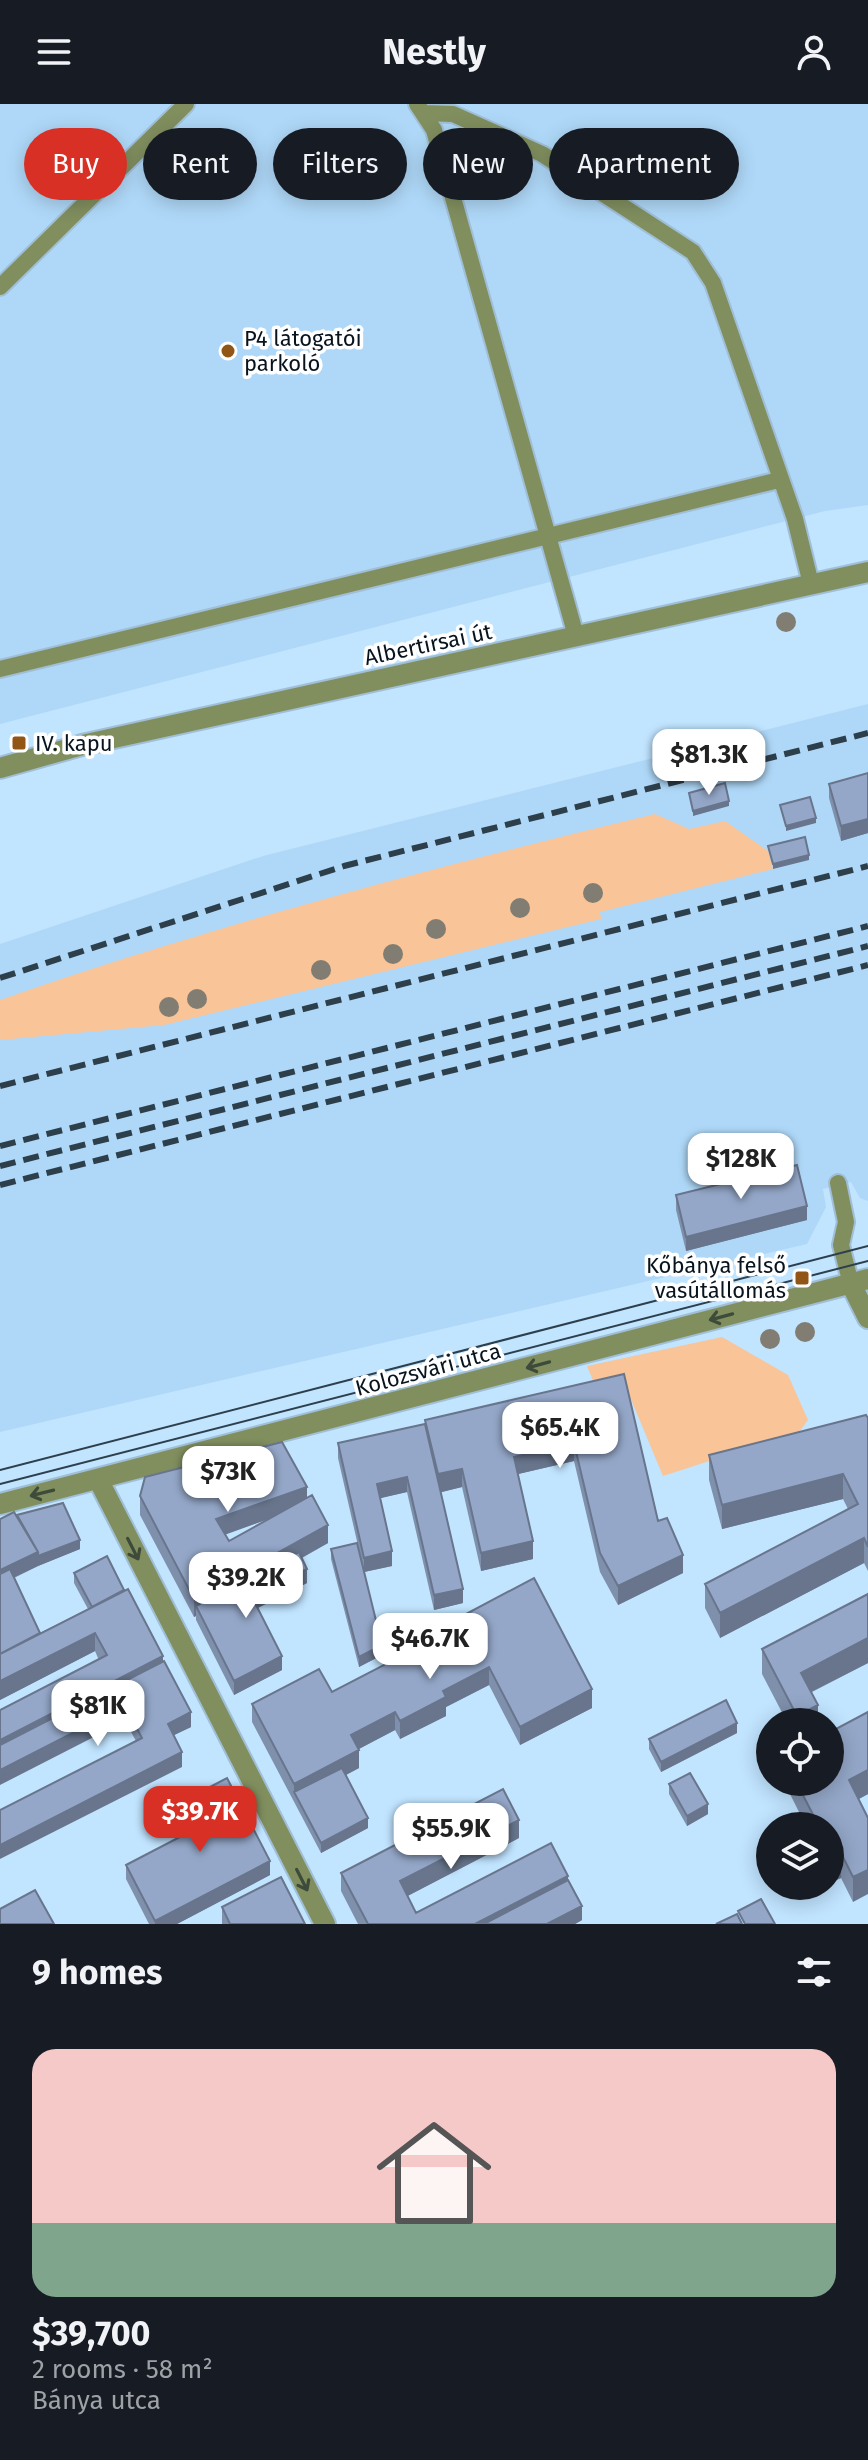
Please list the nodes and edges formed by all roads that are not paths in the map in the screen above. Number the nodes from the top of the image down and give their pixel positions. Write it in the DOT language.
graph roads {
  1 [pos="186,104"];
  2 [pos="420,109"];
  3 [pos="0,287"];
  4 [pos="779,480"];
  5 [pos="548,535"];
  6 [pos="868,572"];
  7 [pos="811,584"];
  8 [pos="576,636"];
  9 [pos="0,669"];
  10 [pos="0,768"];
  11 [pos="838,1183"];
  12 [pos="859,1282"];
  13 [pos="868,1318"];
  14 [pos="98,1479"];
  15 [pos="0,1504"];
  16 [pos="325,1924"];
  1 -- 3 [label="lane"];
  2 -- 4 [label="lane"];
  2 -- 5 [label="lane"];
  4 -- 5 [label="lane"];
  4 -- 7 [label="lane"];
  5 -- 8 [label="lane"];
  5 -- 9 [label="lane"];
  6 -- 7 [label="street, Albertirsai út"];
  7 -- 8 [label="street, Albertirsai út"];
  8 -- 10 [label="street, Albertirsai út"];
  11 -- 12 [label="lane"];
  12 -- 13 [label="street"];
  12 -- 14 [label="street, Kolozsvári utca, one-way"];
  14 -- 15 [label="street, Kolozsvári utca, one-way"];
  14 -- 16 [label="street, one-way"];
}
